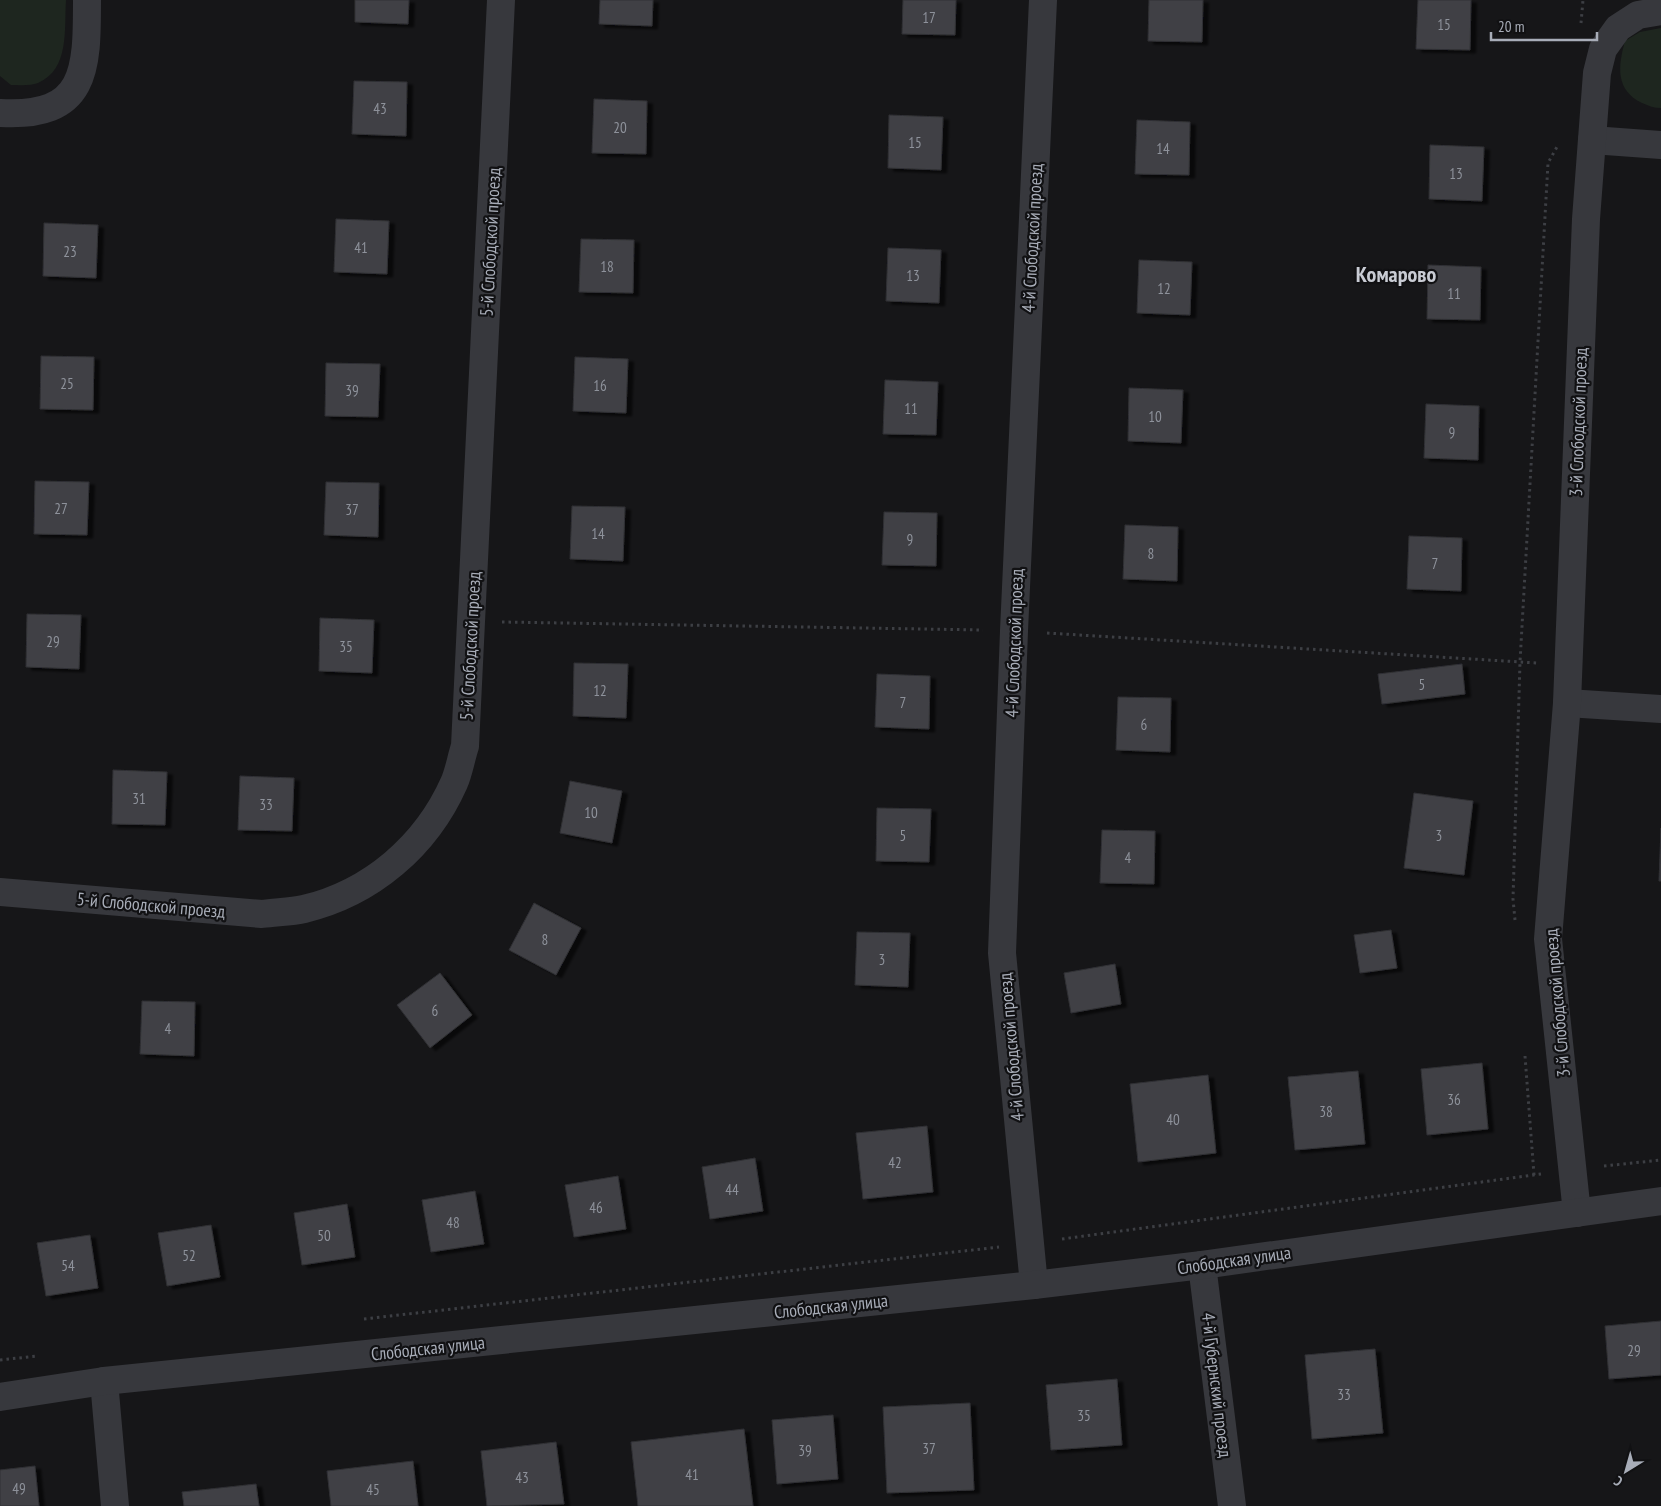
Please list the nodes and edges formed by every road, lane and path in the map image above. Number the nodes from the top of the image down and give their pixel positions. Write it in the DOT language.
graph roads {
  1 [pos="87,0"];
  2 [pos="501,0"];
  3 [pos="1043,0"];
  4 [pos="1583,0"];
  5 [pos="1661,12"];
  6 [pos="1580,30"];
  7 [pos="0,113"];
  8 [pos="1561,140"];
  9 [pos="1592,140"];
  10 [pos="1661,145"];
  11 [pos="1567,703"];
  12 [pos="1661,709"];
  13 [pos="0,892"];
  14 [pos="1516,928"];
  15 [pos="1524,1047"];
  16 [pos="1661,1160"];
  17 [pos="1572,1169"];
  18 [pos="1534,1175"];
  19 [pos="1661,1201"];
  20 [pos="1577,1213"];
  21 [pos="1030,1244"];
  22 [pos="1202,1265"];
  23 [pos="1034,1285"];
  24 [pos="356,1320"];
  25 [pos="40,1356"];
  26 [pos="0,1360"];
  27 [pos="104,1381"];
  28 [pos="0,1397"];
  29 [pos="115,1506"];
  30 [pos="1232,1506"];
  1 -- 7 [label="street"];
  2 -- 13 [label="street, 5-й Слободской проезд"];
  3 -- 21 [label="street, 4-й Слободской проезд"];
  4 -- 6 [label="path"];
  5 -- 9 [label="street, 3-й Слободской проезд"];
  8 -- 14 [label="path"];
  9 -- 10 [label="street"];
  9 -- 11 [label="street, 3-й Слободской проезд"];
  11 -- 12 [label="street"];
  11 -- 17 [label="street, 3-й Слободской проезд"];
  15 -- 18 [label="path"];
  16 -- 17 [label="path"];
  17 -- 18 [label="path"];
  17 -- 20 [label="street, 3-й Слободской проезд"];
  18 -- 21 [label="path"];
  19 -- 20 [label="street, Слободская улица"];
  20 -- 22 [label="street, Слободская улица"];
  21 -- 23 [label="street, 4-й Слободской проезд"];
  21 -- 24 [label="path"];
  22 -- 23 [label="street, Слободская улица"];
  22 -- 30 [label="street, 4-й Губернский проезд"];
  23 -- 27 [label="street, Слободская улица"];
  25 -- 26 [label="path"];
  27 -- 28 [label="street, Слободская улица"];
  27 -- 29 [label="street"];
}
